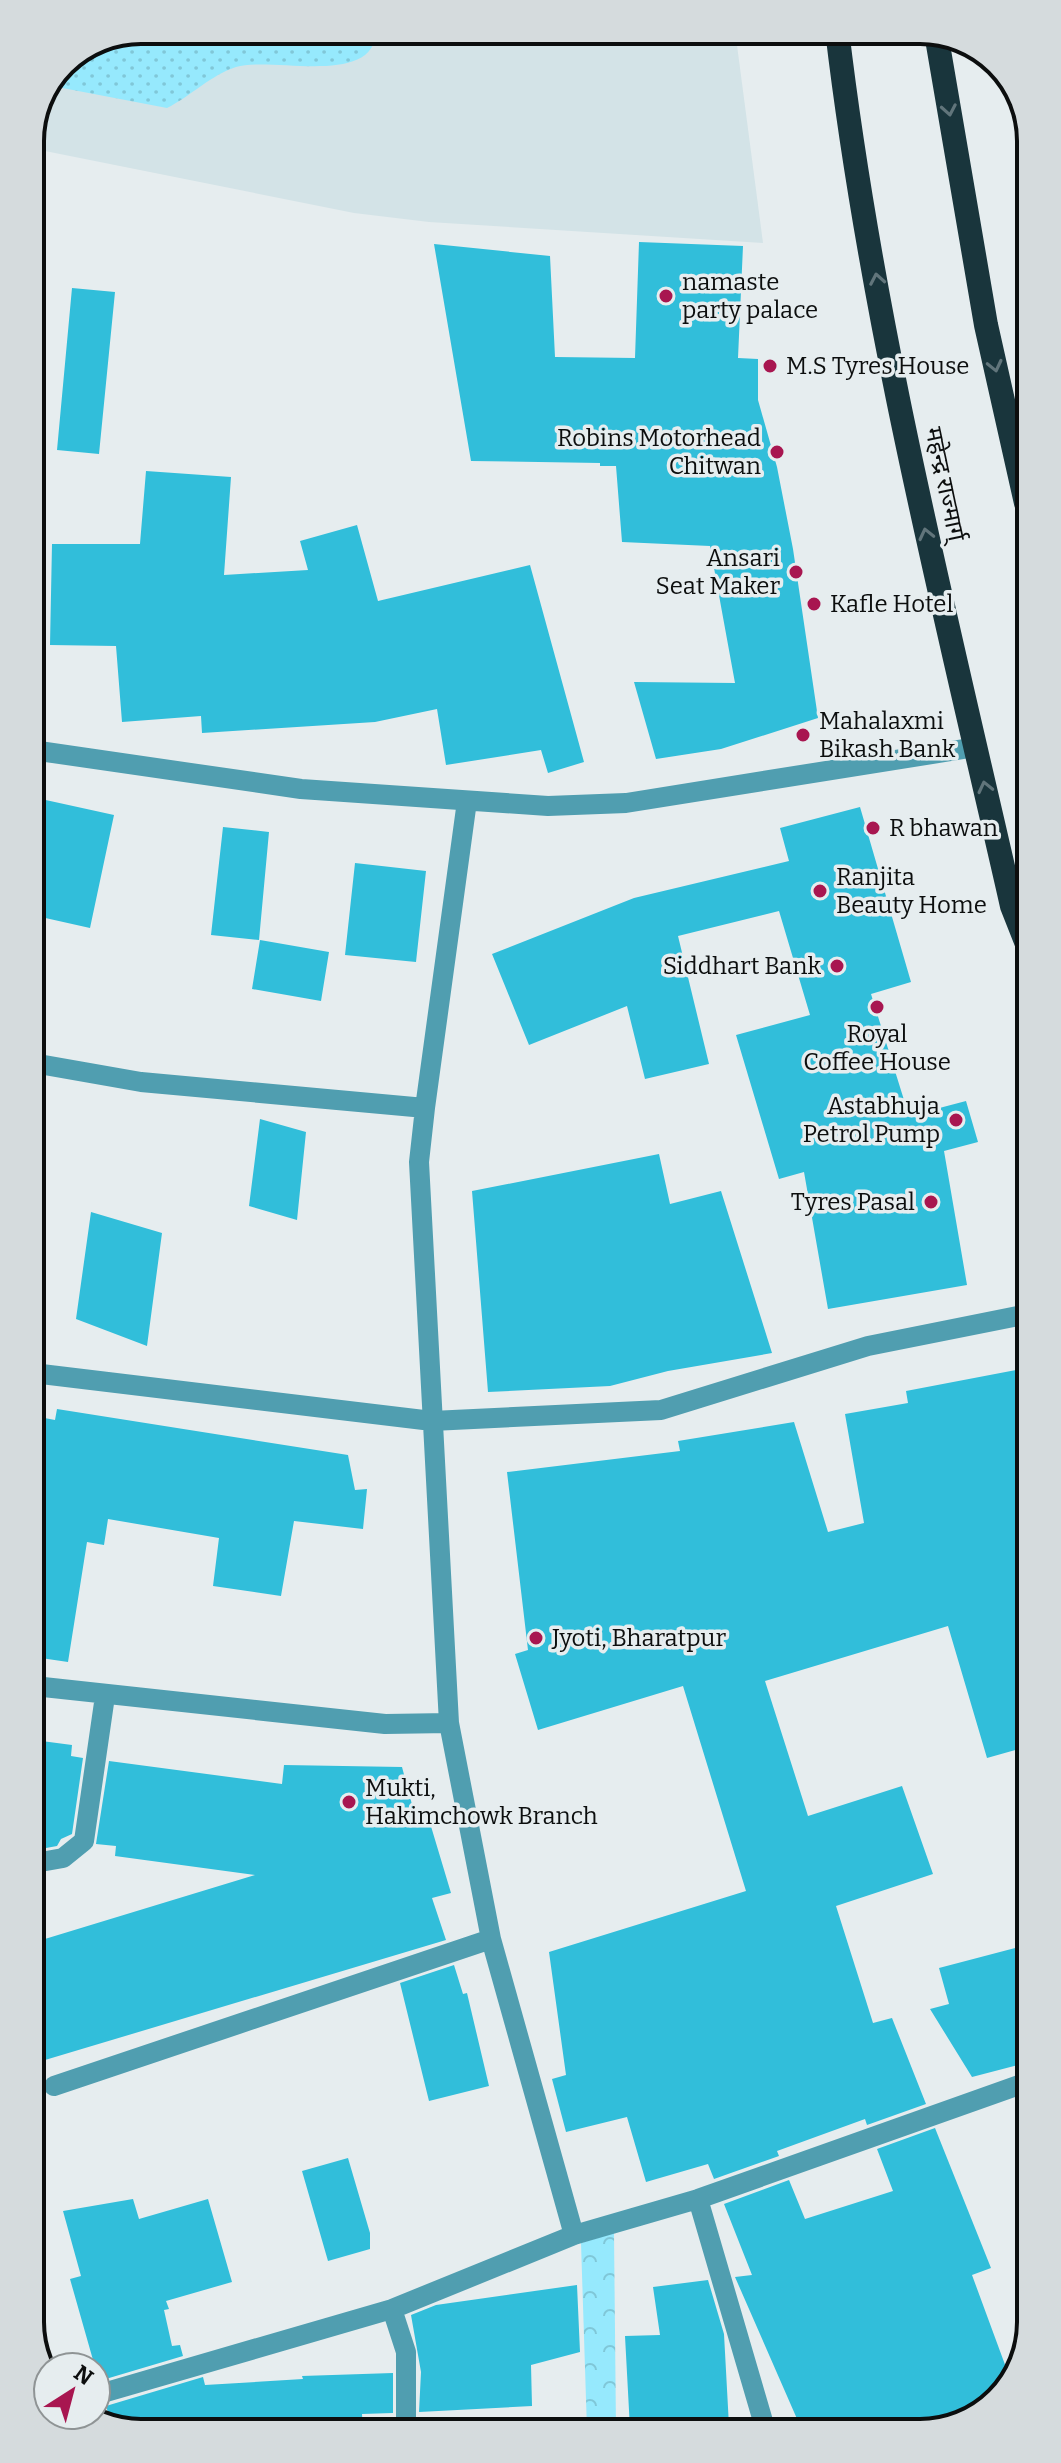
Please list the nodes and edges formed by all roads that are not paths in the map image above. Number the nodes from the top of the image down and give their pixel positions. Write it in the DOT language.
graph roads {
  1 [pos="839,44"];
  2 [pos="938,46"];
  3 [pos="1017,463"];
  4 [pos="976,747"];
  5 [pos="44,752"];
  6 [pos="467,801"];
  7 [pos="1017,919"];
  8 [pos="44,1065"];
  9 [pos="425,1108"];
  10 [pos="1017,1316"];
  11 [pos="44,1374"];
  12 [pos="432,1421"];
  13 [pos="44,1687"];
  14 [pos="105,1696"];
  15 [pos="449,1723"];
  16 [pos="44,1861"];
  17 [pos="491,1939"];
  18 [pos="54,2086"];
  19 [pos="1017,2086"];
  20 [pos="698,2199"];
  21 [pos="574,2235"];
  22 [pos="392,2309"];
  23 [pos="112,2390"];
  24 [pos="406,2419"];
  25 [pos="762,2419"];
  4 -- 1 [label="highway, महेन्द्र राज्मार्ग्, one-way"];
  2 -- 3 [label="highway, one-way"];
  4 -- 6 [label="street"];
  7 -- 4 [label="highway, महेन्द्र राज्मार्ग्, one-way"];
  5 -- 6 [label="street"];
  6 -- 9 [label="street"];
  8 -- 9 [label="street"];
  9 -- 12 [label="street"];
  10 -- 12 [label="street"];
  11 -- 12 [label="street"];
  12 -- 15 [label="street"];
  13 -- 14 [label="street"];
  14 -- 15 [label="street"];
  14 -- 16 [label="street"];
  15 -- 17 [label="street"];
  17 -- 18 [label="street"];
  17 -- 21 [label="street"];
  19 -- 20 [label="street"];
  20 -- 21 [label="street"];
  20 -- 25 [label="street"];
  21 -- 22 [label="street"];
  22 -- 23 [label="street"];
  22 -- 24 [label="street"];
}
